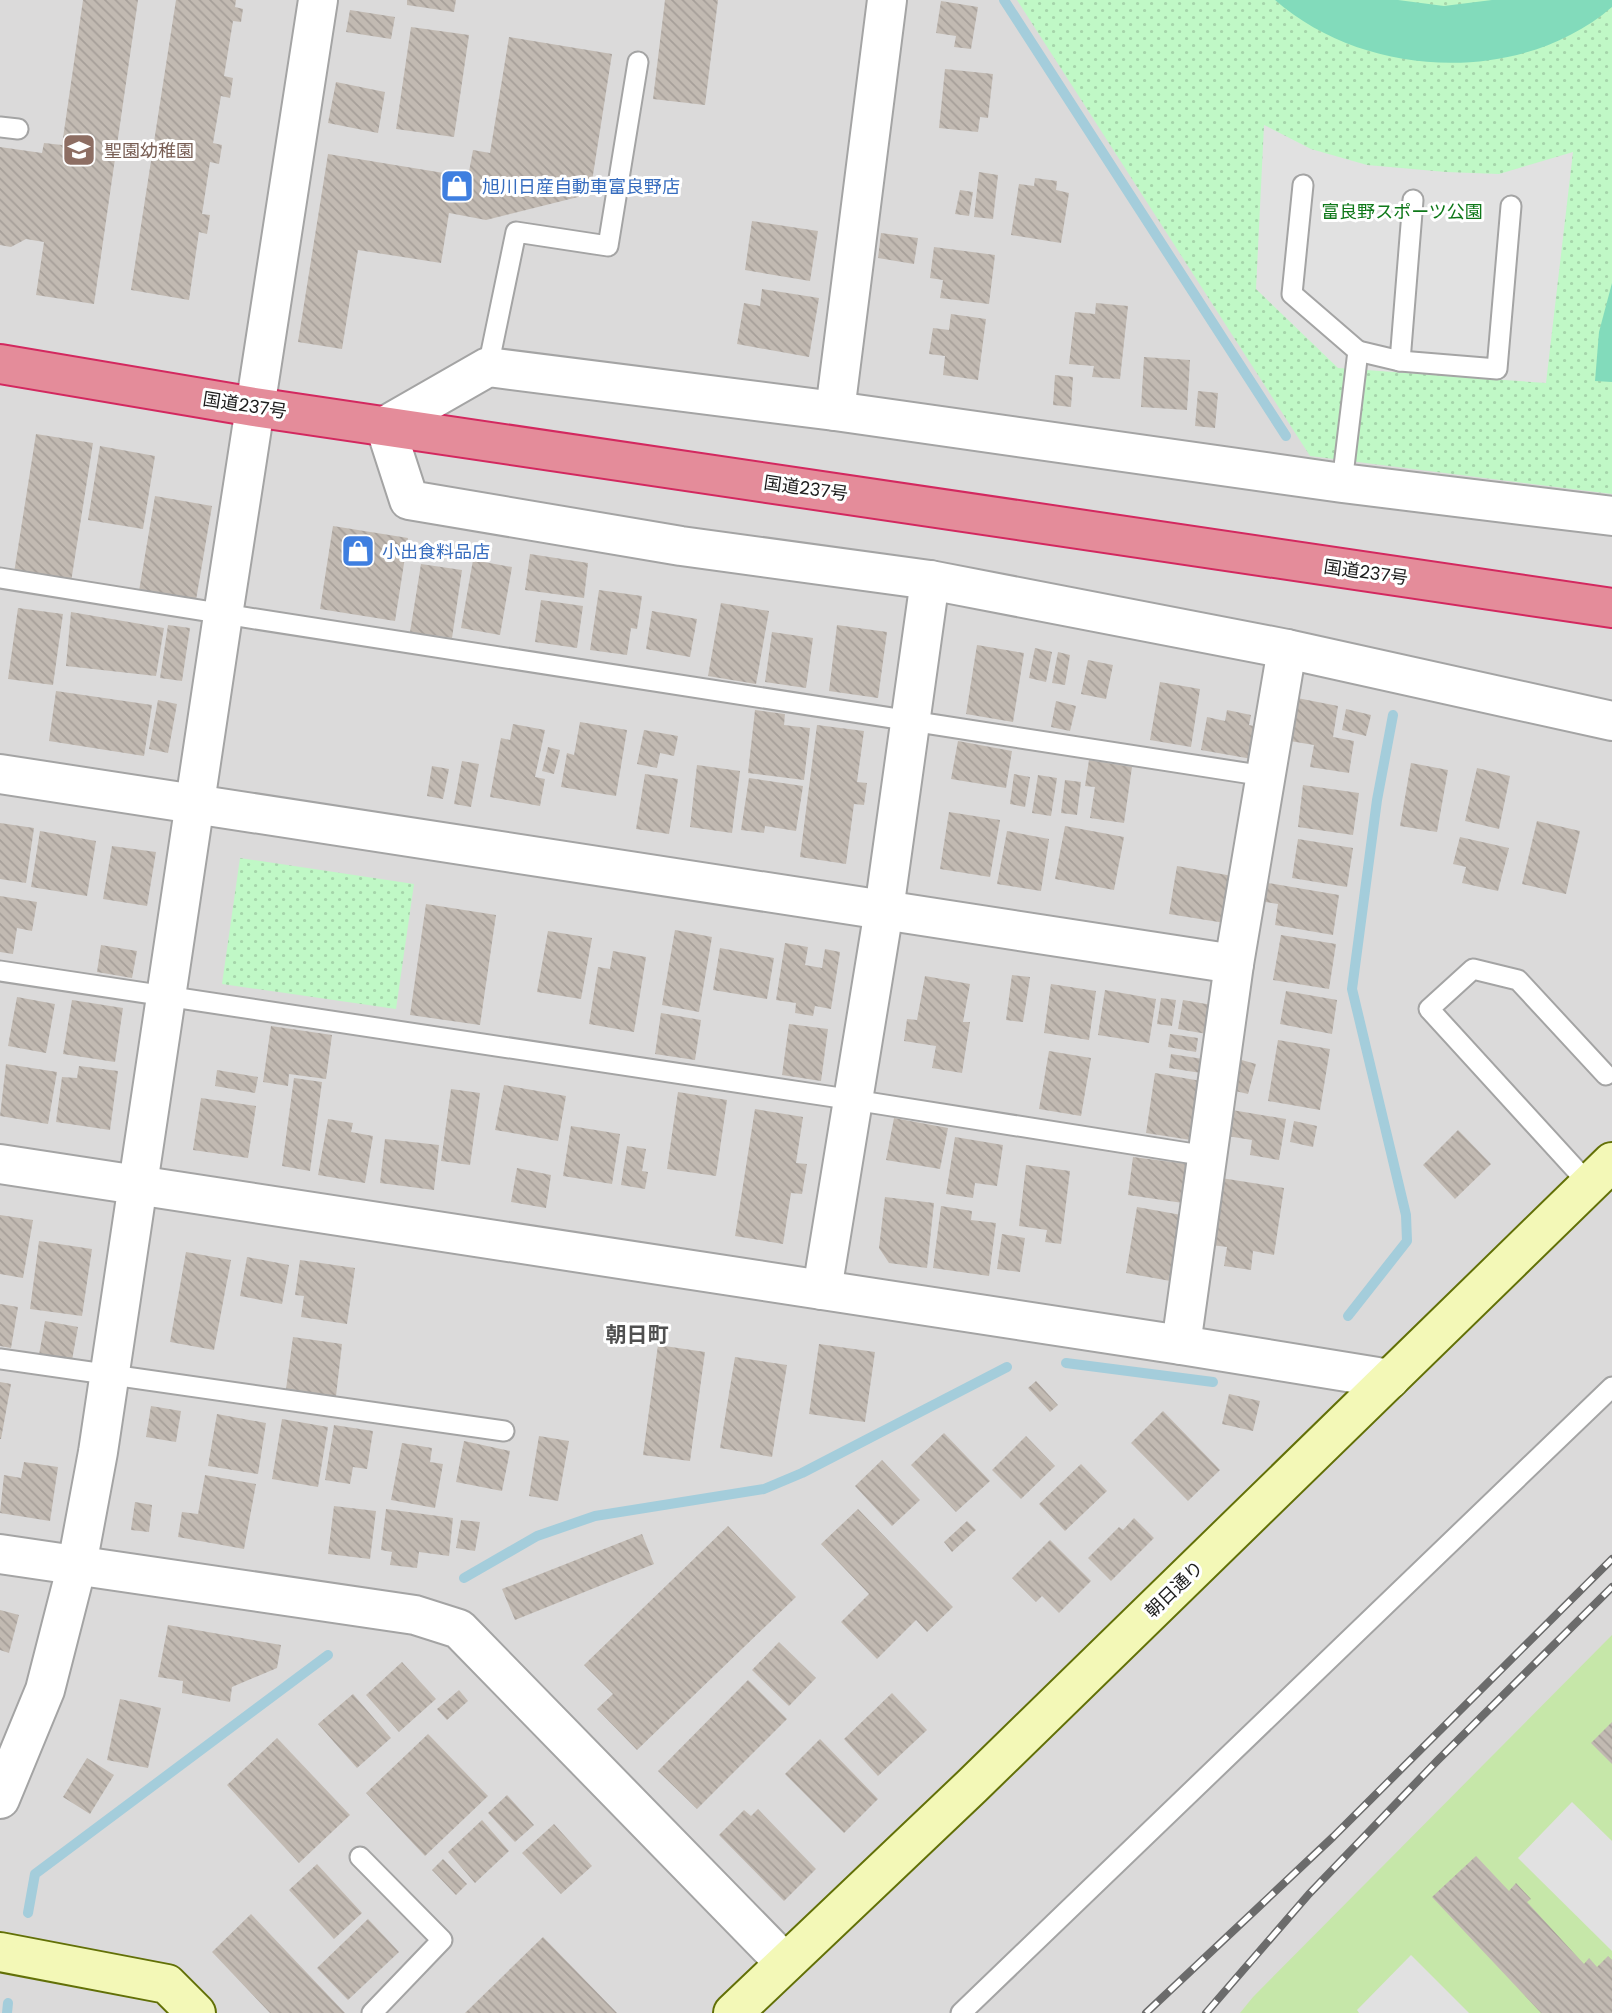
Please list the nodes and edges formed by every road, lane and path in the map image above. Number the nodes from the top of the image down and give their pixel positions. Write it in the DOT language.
graph roads {
  1 [pos="318,0"];
  2 [pos="887,0"];
  3 [pos="638,62"];
  4 [pos="1303,185"];
  5 [pos="1413,200"];
  6 [pos="1511,206"];
  7 [pos="1358,351"];
  8 [pos="1400,361"];
  9 [pos="0,364"];
  10 [pos="488,367"];
  11 [pos="254,407"];
  12 [pos="835,411"];
  13 [pos="385,426"];
  14 [pos="1342,483"];
  15 [pos="1612,516"];
  16 [pos="0,578"];
  17 [pos="930,580"];
  18 [pos="1612,608"];
  19 [pos="223,615"];
  20 [pos="1287,649"];
  21 [pos="911,719"];
  22 [pos="1612,721"];
  23 [pos="0,774"];
  24 [pos="1265,776"];
  25 [pos="195,803"];
  26 [pos="884,910"];
  27 [pos="1234,964"];
  28 [pos="0,971"];
  29 [pos="166,995"];
  30 [pos="1605,1075"];
  31 [pos="854,1100"];
  32 [pos="1207,1156"];
  33 [pos="0,1164"];
  34 [pos="1601,1173"];
  35 [pos="137,1185"];
  36 [pos="822,1290"];
  37 [pos="1181,1345"];
  38 [pos="0,1359"];
  39 [pos="110,1376"];
  40 [pos="1390,1379"];
  41 [pos="1612,1387"];
  42 [pos="504,1431"];
  43 [pos="0,1554"];
  44 [pos="78,1565"];
  45 [pos="12,1740"];
  46 [pos="0,1799"];
  47 [pos="360,1857"];
  48 [pos="0,1952"];
  49 [pos="785,1963"];
  50 [pos="196,2013"];
  51 [pos="372,2013"];
  52 [pos="733,2013"];
  53 [pos="961,2013"];
  1 -- 11 [label="street"];
  2 -- 12 [label="street"];
  3 -- 10 [label="lane"];
  4 -- 7 [label="lane"];
  5 -- 8 [label="lane"];
  6 -- 8 [label="lane"];
  7 -- 8 [label="lane"];
  7 -- 14 [label="lane"];
  9 -- 11 [label="highway, 国道237号"];
  10 -- 12 [label="street"];
  10 -- 13 [label="street"];
  11 -- 13 [label="highway, 国道237号"];
  11 -- 19 [label="street"];
  12 -- 14 [label="street"];
  13 -- 17 [label="street"];
  13 -- 18 [label="highway, 国道237号"];
  14 -- 15 [label="street"];
  16 -- 19 [label="lane"];
  17 -- 20 [label="street"];
  17 -- 21 [label="street"];
  19 -- 21 [label="lane"];
  19 -- 25 [label="street"];
  20 -- 22 [label="street"];
  20 -- 24 [label="street"];
  21 -- 24 [label="lane"];
  21 -- 26 [label="street"];
  23 -- 25 [label="street"];
  24 -- 27 [label="street"];
  25 -- 26 [label="street"];
  25 -- 29 [label="street"];
  26 -- 27 [label="street"];
  26 -- 31 [label="street"];
  27 -- 32 [label="street"];
  28 -- 29 [label="lane"];
  29 -- 31 [label="lane"];
  29 -- 35 [label="street"];
  30 -- 34 [label="lane"];
  31 -- 32 [label="lane"];
  31 -- 36 [label="street"];
  32 -- 37 [label="street"];
  33 -- 35 [label="street"];
  34 -- 40 [label="street, 朝日通り"];
  35 -- 36 [label="street"];
  35 -- 39 [label="street"];
  36 -- 37 [label="street"];
  37 -- 40 [label="street"];
  38 -- 39 [label="lane"];
  39 -- 42 [label="lane"];
  39 -- 44 [label="street"];
  40 -- 49 [label="street, 朝日通り"];
  41 -- 53 [label="lane"];
  43 -- 44 [label="street"];
  44 -- 45 [label="street"];
  44 -- 49 [label="street"];
  45 -- 46 [label="street"];
  47 -- 51 [label="lane"];
  48 -- 50 [label="street"];
  49 -- 52 [label="street, 朝日通り"];
}
